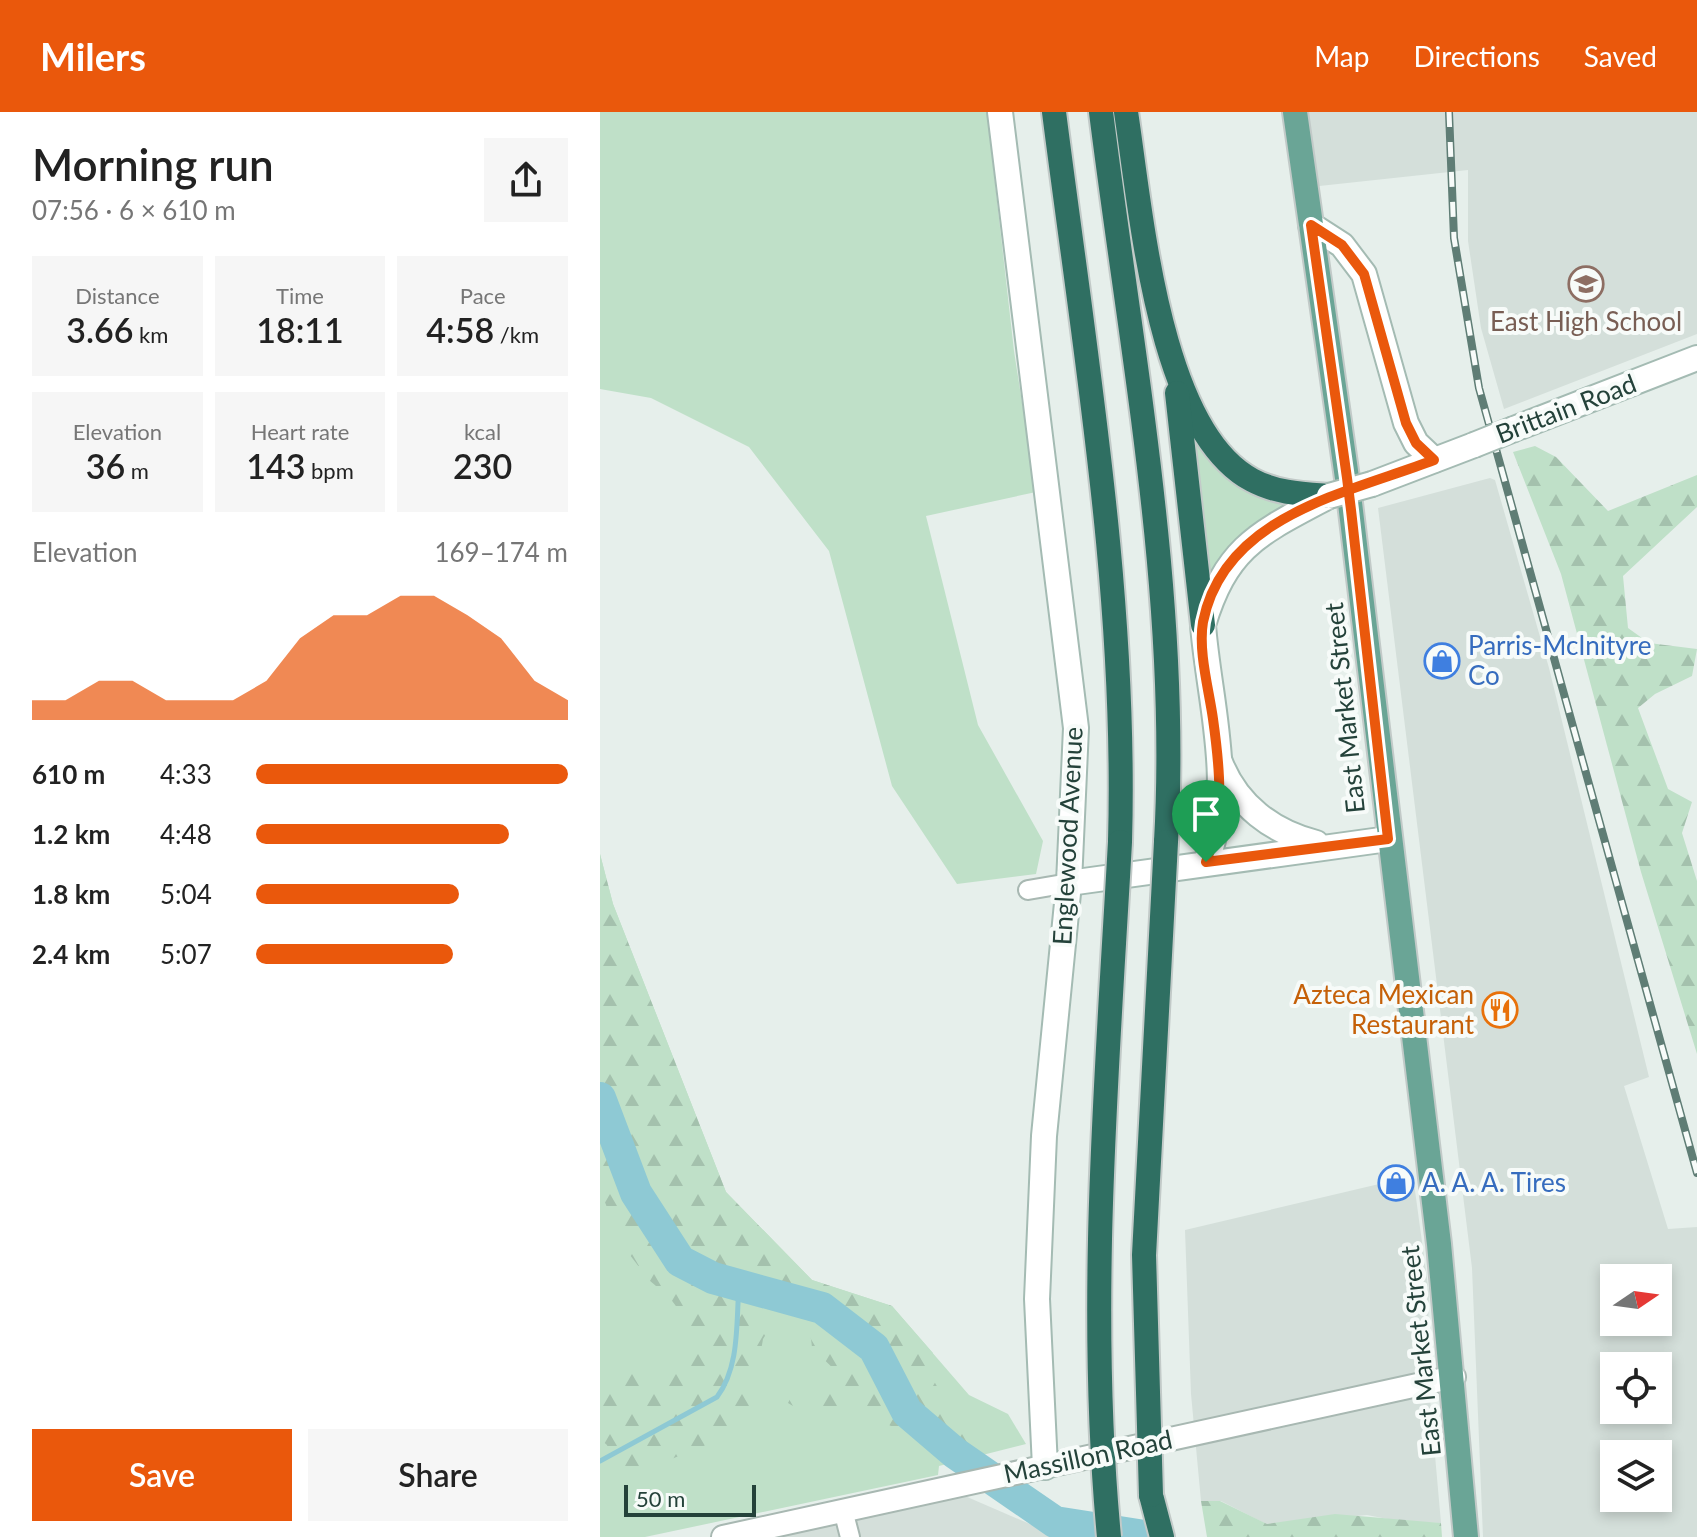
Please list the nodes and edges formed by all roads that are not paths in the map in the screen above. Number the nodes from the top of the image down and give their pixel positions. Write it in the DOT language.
graph roads {
  1 [pos="1000,112"];
  2 [pos="1054,112"];
  3 [pos="1101,112"];
  4 [pos="1126,112"];
  5 [pos="1295,112"];
  6 [pos="1311,225"];
  7 [pos="1697,358"];
  8 [pos="1174,366"];
  9 [pos="1434,460"];
  10 [pos="1329,496"];
  11 [pos="1203,625"];
  12 [pos="1219,758"];
  13 [pos="1388,839"];
  14 [pos="1326,846"];
  15 [pos="1206,862"];
  16 [pos="1069,883"];
  17 [pos="1028,890"];
  18 [pos="1454,1377"];
  19 [pos="1045,1467"];
  20 [pos="1151,1495"];
  21 [pos="843,1510"];
  22 [pos="723,1537"];
  23 [pos="850,1537"];
  24 [pos="1109,1537"];
  25 [pos="1156,1537"];
  26 [pos="1162,1537"];
  27 [pos="1466,1537"];
  1 -- 16 [label="main road, Englewood Avenue"];
  2 -- 24 [label="highway, bridge"];
  3 -- 20 [label="highway, bridge"];
  4 -- 8 [label="highway"];
  5 -- 6 [label="main road, East Market Street"];
  6 -- 9 [label="main road"];
  6 -- 13 [label="main road, East Market Street"];
  7 -- 9 [label="main road, Brittain Road, bridge"];
  8 -- 10 [label="highway"];
  8 -- 11 [label="highway"];
  9 -- 10 [label="main road, Brittain Road, bridge"];
  10 -- 11 [label="main road, Brittain Road"];
  11 -- 12 [label="main road, Brittain Road"];
  12 -- 14 [label="main road"];
  12 -- 15 [label="main road, Brittain Road"];
  13 -- 14 [label="main road"];
  13 -- 18 [label="main road, East Market Street"];
  14 -- 15 [label="main road"];
  15 -- 16 [label="main road"];
  16 -- 17 [label="street"];
  16 -- 19 [label="main road, Englewood Avenue"];
  18 -- 19 [label="street, Massillon Road"];
  18 -- 27 [label="main road, East Market Street"];
  19 -- 21 [label="street, Massillon Road"];
  20 -- 25 [label="highway"];
  20 -- 26 [label="highway"];
  21 -- 22 [label="street, Massillon Road"];
  21 -- 23 [label="street"];
}
